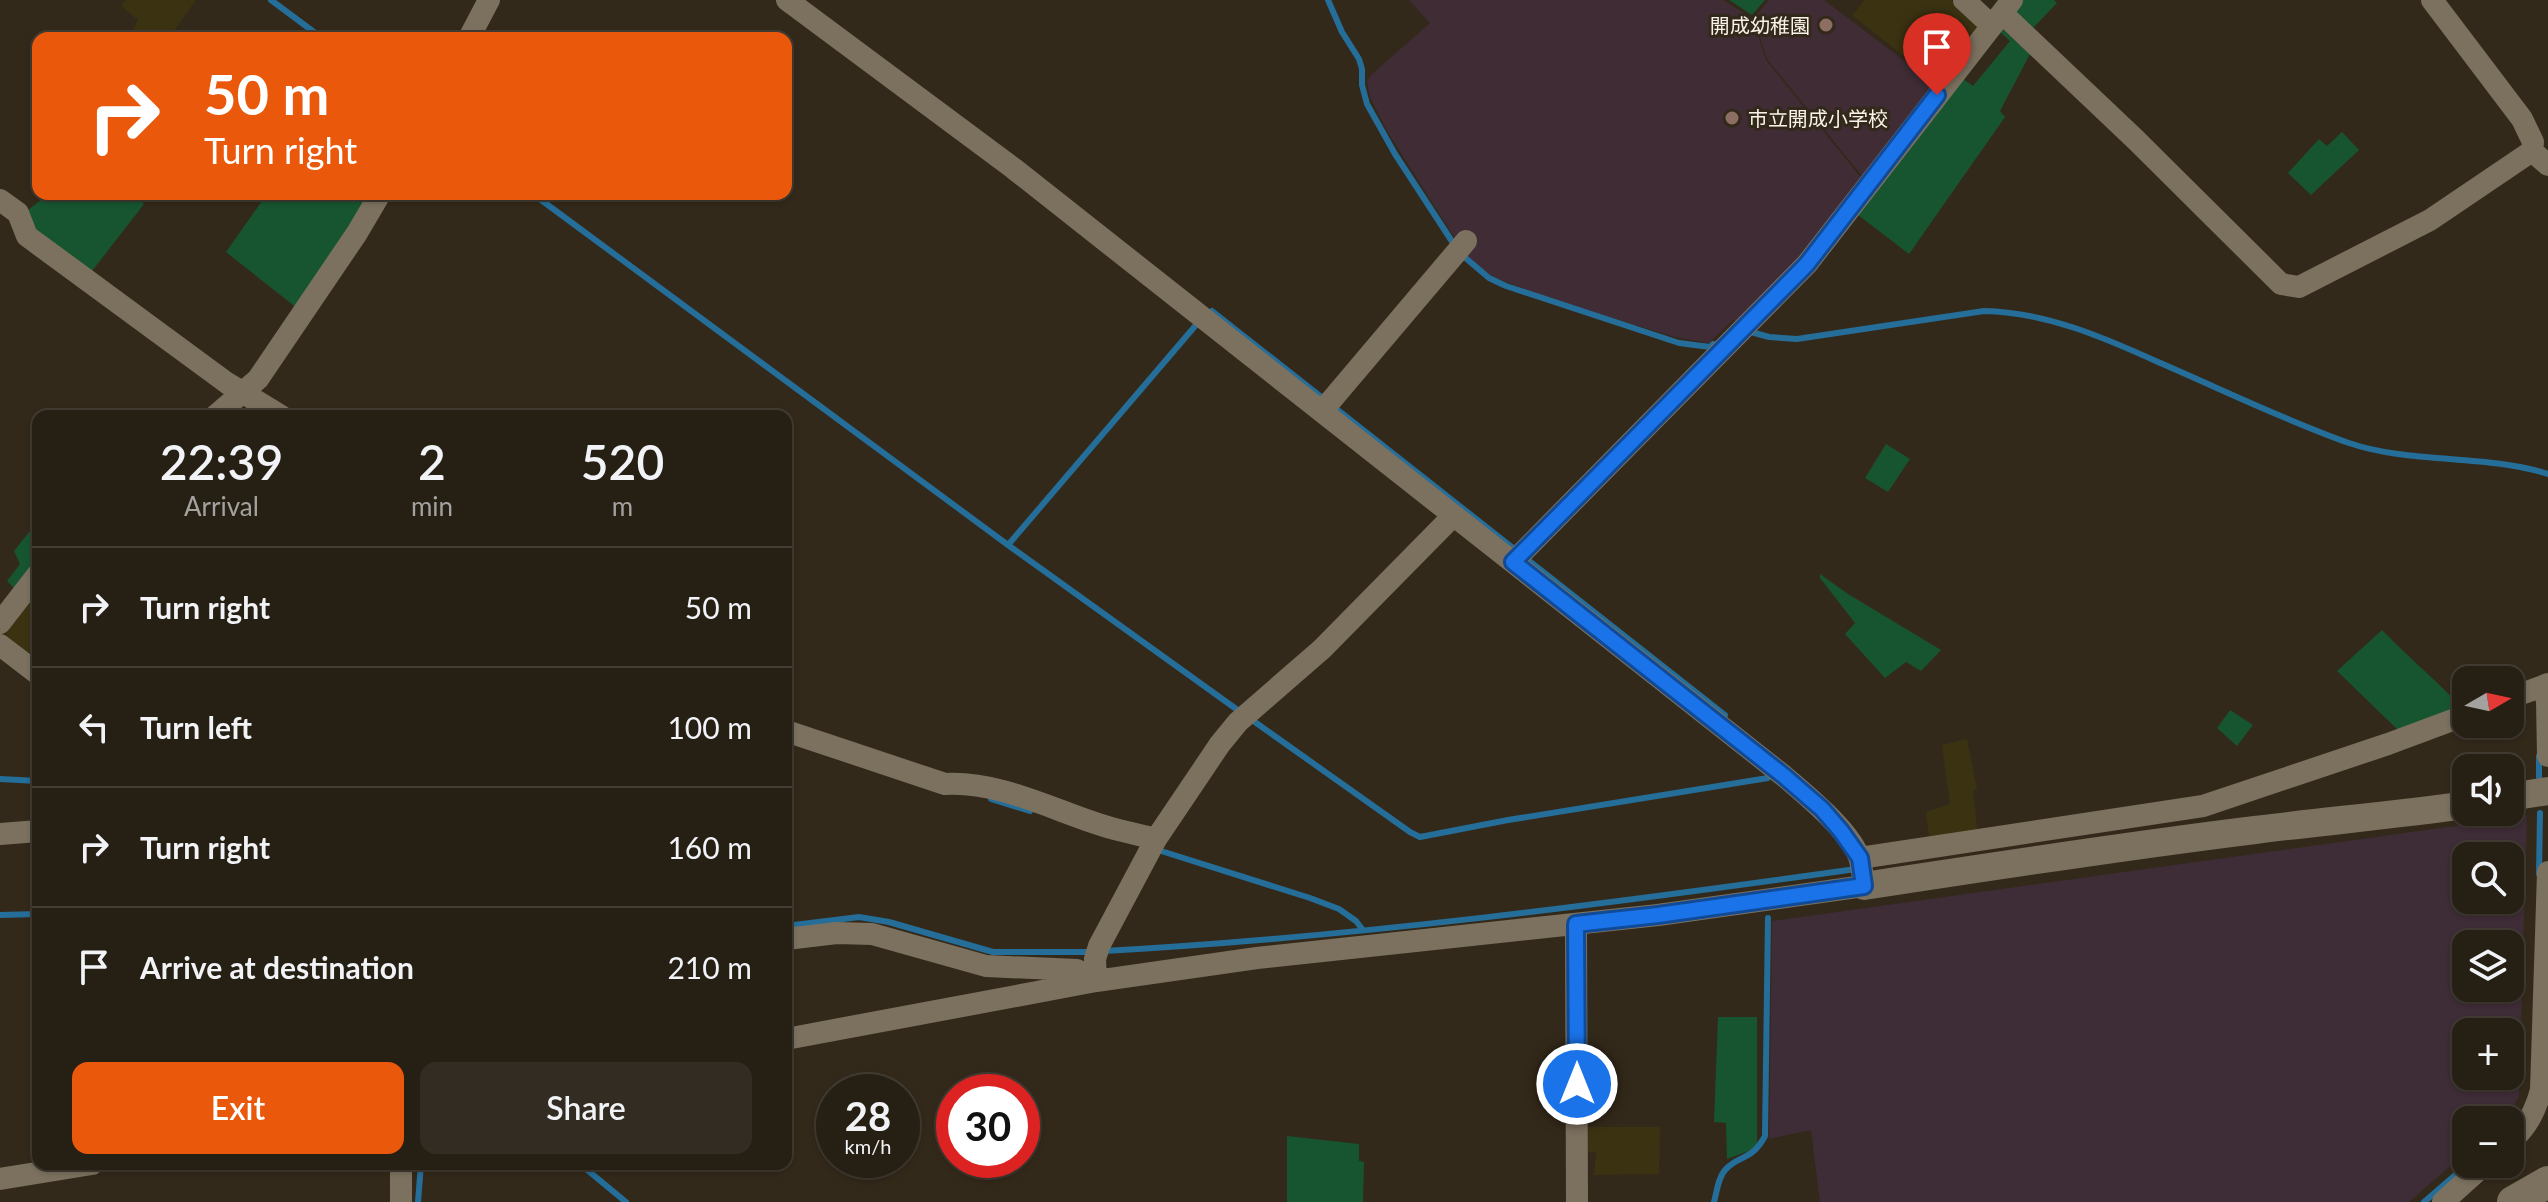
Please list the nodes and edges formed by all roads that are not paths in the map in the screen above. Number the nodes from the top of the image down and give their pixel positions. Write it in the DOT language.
graph roads {
  1 [pos="489,0"];
  2 [pos="787,0"];
  3 [pos="1964,0"];
  4 [pos="2432,0"];
  5 [pos="2002,13"];
  6 [pos="472,32"];
  7 [pos="2540,145"];
  8 [pos="0,200"];
  9 [pos="376,200"];
  10 [pos="1462,247"];
  11 [pos="243,393"];
  12 [pos="1328,405"];
  13 [pos="222,410"];
  14 [pos="271,410"];
  15 [pos="1453,516"];
  16 [pos="1519,556"];
  17 [pos="32,582"];
  18 [pos="0,623"];
  19 [pos="0,645"];
  20 [pos="32,669"];
  21 [pos="2545,690"];
  22 [pos="2524,695"];
  23 [pos="2452,720"];
  24 [pos="792,733"];
  25 [pos="2548,756"];
  26 [pos="2548,791"];
  27 [pos="2524,795"];
  28 [pos="2452,807"];
  29 [pos="32,831"];
  30 [pos="0,834"];
  31 [pos="1156,839"];
  32 [pos="1865,865"];
  33 [pos="2548,872"];
  34 [pos="1576,924"];
  35 [pos="792,938"];
  36 [pos="1097,962"];
  37 [pos="792,1038"];
  38 [pos="2524,1129"];
  39 [pos="55,1170"];
  40 [pos="401,1170"];
  41 [pos="2470,1178"];
  42 [pos="0,1179"];
  43 [pos="2548,1182"];
  44 [pos="401,1202"];
  45 [pos="1577,1202"];
  46 [pos="2443,1202"];
  47 [pos="2513,1202"];
  1 -- 6 [label="street"];
  2 -- 12 [label="street"];
  3 -- 5 [label="street"];
  4 -- 7 [label="street"];
  5 -- 7 [label="street"];
  5 -- 16 [label="street"];
  8 -- 11 [label="street"];
  9 -- 11 [label="street"];
  10 -- 12 [label="street"];
  11 -- 13 [label="street"];
  11 -- 14 [label="street"];
  12 -- 15 [label="street"];
  15 -- 16 [label="street"];
  15 -- 31 [label="street"];
  16 -- 32 [label="street"];
  17 -- 18 [label="street"];
  19 -- 20 [label="street"];
  21 -- 22 [label="street"];
  21 -- 25 [label="street"];
  23 -- 32 [label="street"];
  24 -- 31 [label="street"];
  26 -- 27 [label="street"];
  28 -- 32 [label="street"];
  29 -- 30 [label="street"];
  31 -- 36 [label="street"];
  32 -- 34 [label="street"];
  33 -- 38 [label="street"];
  34 -- 36 [label="street"];
  34 -- 45 [label="street"];
  35 -- 36 [label="street"];
  36 -- 37 [label="street"];
  39 -- 42 [label="street"];
  40 -- 44 [label="street"];
  41 -- 46 [label="street"];
  43 -- 47 [label="main road"];
}
